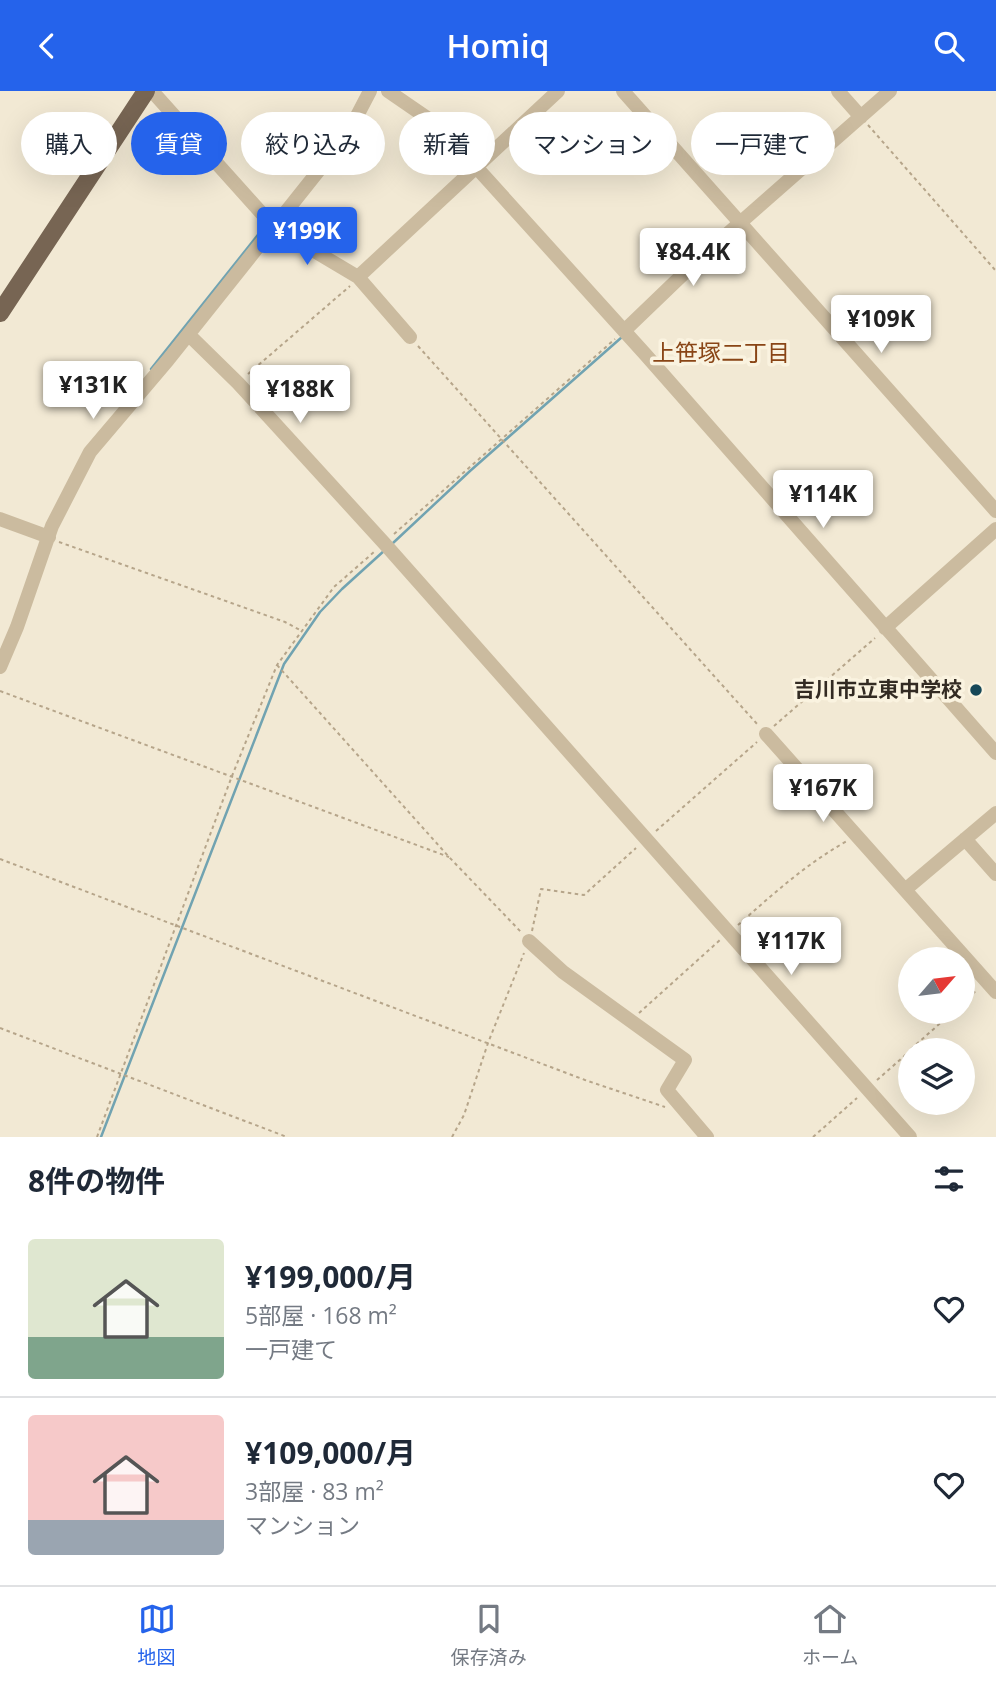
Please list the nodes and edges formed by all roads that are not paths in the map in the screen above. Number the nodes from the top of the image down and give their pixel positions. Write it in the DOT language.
graph roads {
  1 [pos="146,91"];
  2 [pos="152,91"];
  3 [pos="370,91"];
  4 [pos="388,91"];
  5 [pos="558,91"];
  6 [pos="623,91"];
  7 [pos="838,91"];
  8 [pos="890,91"];
  9 [pos="419,112"];
  10 [pos="861,117"];
  11 [pos="495,151"];
  12 [pos="469,175"];
  13 [pos="483,175"];
  14 [pos="741,222"];
  15 [pos="274,227"];
  16 [pos="358,278"];
  17 [pos="2,307"];
  18 [pos="624,331"];
  19 [pos="189,335"];
  20 [pos="411,337"];
  21 [pos="996,511"];
  22 [pos="0,519"];
  23 [pos="996,529"];
  24 [pos="49,537"];
  25 [pos="885,628"];
  26 [pos="0,667"];
  27 [pos="766,734"];
  28 [pos="996,753"];
  29 [pos="996,813"];
  30 [pos="965,839"];
  31 [pos="996,874"];
  32 [pos="906,889"];
  33 [pos="529,941"];
  34 [pos="993,983"];
  35 [pos="707,1137"];
  36 [pos="910,1137"];
  1 -- 17 [label="main road"];
  2 -- 15 [label="street"];
  3 -- 15 [label="street"];
  4 -- 9 [label="street"];
  5 -- 11 [label="street"];
  6 -- 14 [label="street"];
  7 -- 10 [label="street"];
  8 -- 10 [label="street"];
  10 -- 14 [label="street"];
  12 -- 16 [label="street"];
  13 -- 18 [label="street"];
  14 -- 18 [label="street"];
  14 -- 21 [label="street"];
  15 -- 16 [label="street"];
  15 -- 19 [label="street"];
  16 -- 20 [label="street"];
  18 -- 25 [label="street"];
  19 -- 24 [label="street"];
  19 -- 36 [label="street"];
  22 -- 24 [label="street"];
  23 -- 25 [label="street"];
  24 -- 26 [label="street"];
  25 -- 28 [label="street"];
  27 -- 32 [label="street"];
  29 -- 30 [label="street"];
  30 -- 31 [label="street"];
  30 -- 32 [label="street"];
  32 -- 34 [label="street"];
  33 -- 35 [label="street"];
}
